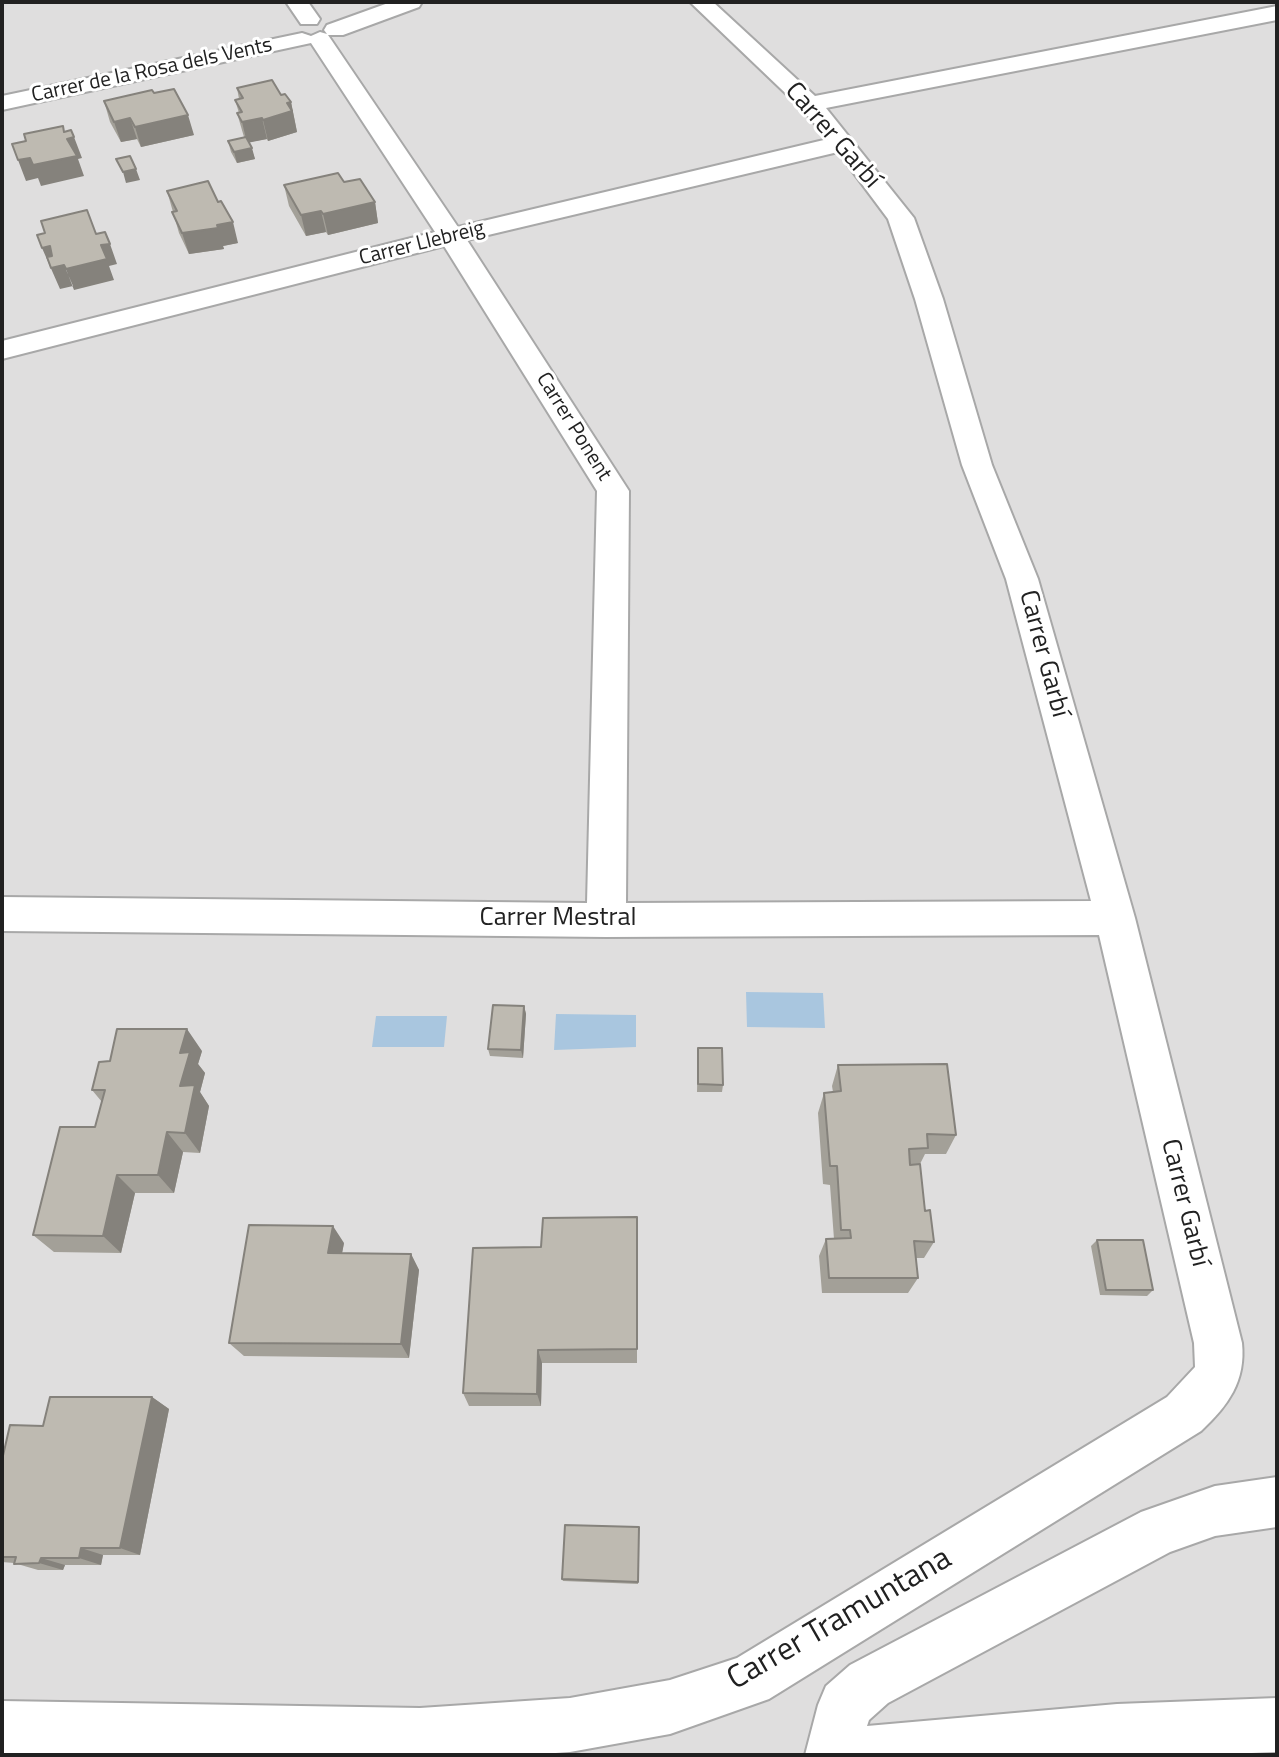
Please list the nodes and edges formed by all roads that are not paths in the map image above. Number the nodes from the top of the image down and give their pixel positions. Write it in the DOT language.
graph roads {
  1 [pos="375,2"];
  2 [pos="411,2"];
  3 [pos="701,2"];
  4 [pos="1277,13"];
  5 [pos="311,26"];
  6 [pos="2,88"];
  7 [pos="2,103"];
  8 [pos="810,104"];
  9 [pos="844,143"];
  10 [pos="451,236"];
  11 [pos="2,351"];
  12 [pos="2,914"];
  13 [pos="1115,918"];
  14 [pos="606,920"];
  15 [pos="1214,1386"];
  16 [pos="1277,1502"];
  17 [pos="1277,1726"];
  18 [pos="2,1728"];
  19 [pos="834,1755"];
  20 [pos="857,1755"];
  1 -- 5 [label="street, Carrer de la Rosa dels Vents"];
  2 -- 5 [label="street, Carrer de la Rosa dels Vents"];
  3 -- 8 [label="street, Carrer Garbí"];
  4 -- 8 [label="street"];
  5 -- 6 [label="street, Carrer de la Rosa dels Vents"];
  5 -- 7 [label="street, Carrer de la Rosa dels Vents"];
  5 -- 10 [label="street, Carrer Ponent"];
  8 -- 9 [label="street, Carrer Garbí"];
  9 -- 10 [label="street, Carrer Llebreig"];
  9 -- 13 [label="street, Carrer Garbí"];
  10 -- 11 [label="street, Carrer Llebreig"];
  10 -- 14 [label="street, Carrer Ponent"];
  12 -- 14 [label="street, Carrer Mestral"];
  13 -- 14 [label="street, Carrer Mestral"];
  13 -- 15 [label="street, Carrer Garbí"];
  15 -- 18 [label="street, Carrer Tramuntana"];
  16 -- 19 [label="street"];
  17 -- 20 [label="street"];
}
